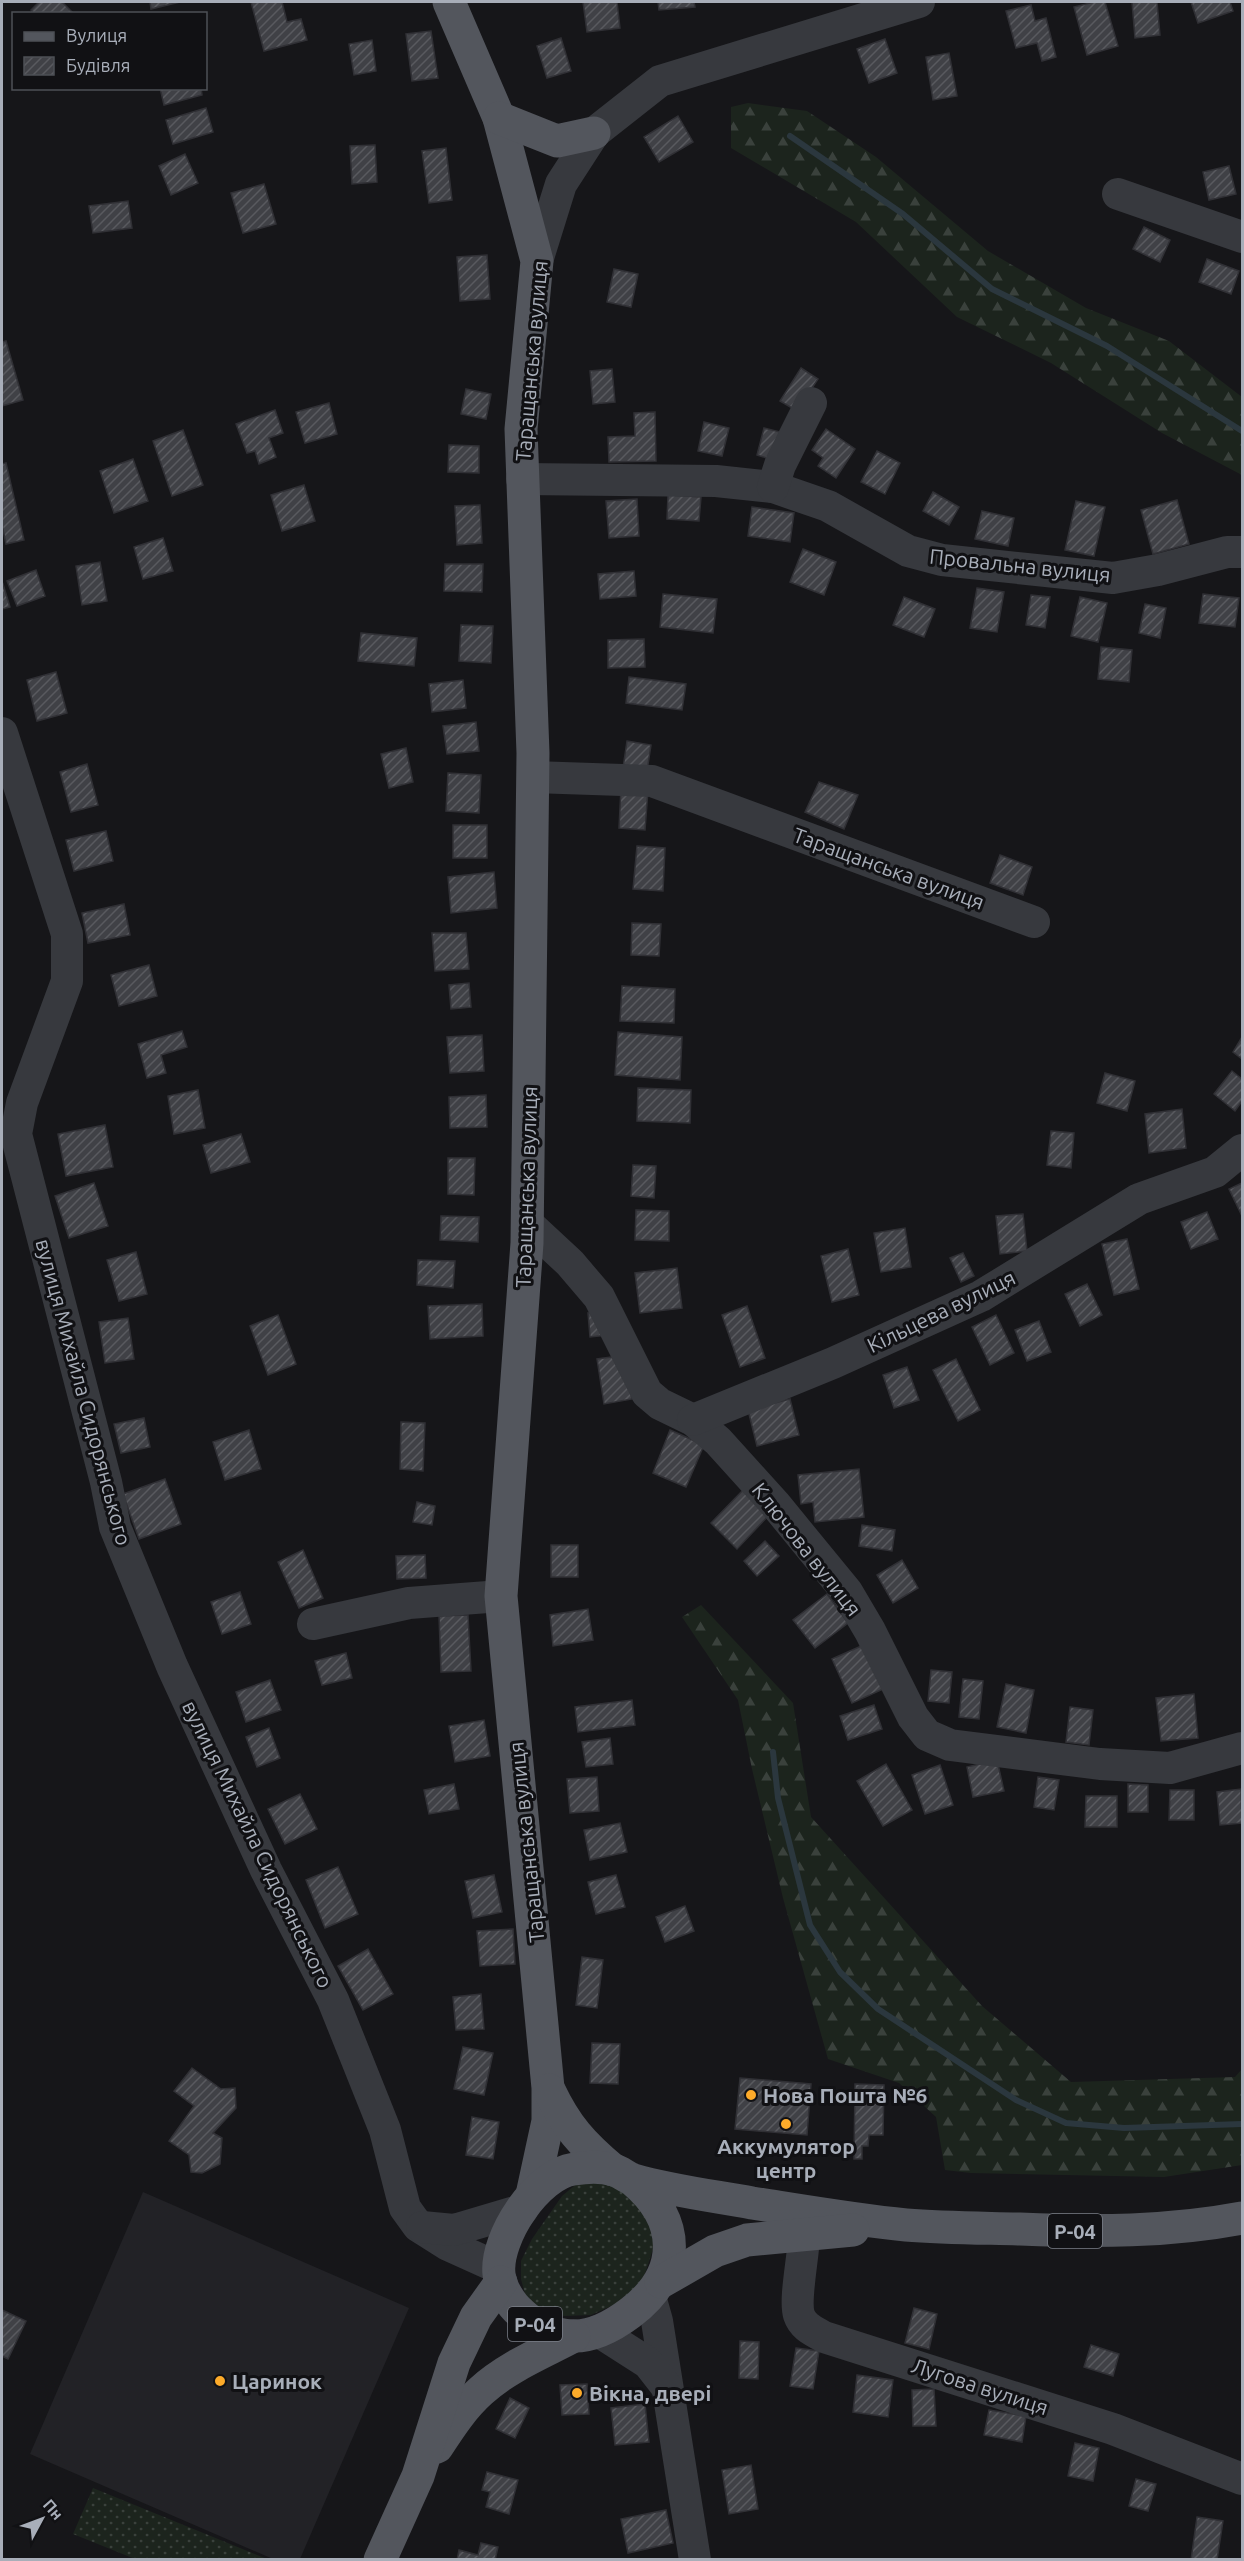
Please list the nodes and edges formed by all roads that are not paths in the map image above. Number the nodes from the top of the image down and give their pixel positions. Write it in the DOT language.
graph roads {
  1 [pos="449,2"];
  2 [pos="919,2"];
  3 [pos="499,118"];
  4 [pos="594,133"];
  5 [pos="1118,194"];
  6 [pos="1242,237"];
  7 [pos="537,261"];
  8 [pos="812,404"];
  9 [pos="522,479"];
  10 [pos="773,487"];
  11 [pos="1242,552"];
  12 [pos="2,733"];
  13 [pos="533,777"];
  14 [pos="1034,922"];
  15 [pos="1242,1150"];
  16 [pos="528,1224"];
  17 [pos="693,1420"];
  18 [pos="501,1596"];
  19 [pos="313,1624"];
  20 [pos="1242,1748"];
  21 [pos="548,2088"];
  22 [pos="623,2175"];
  23 [pos="527,2203"];
  24 [pos="1242,2218"];
  25 [pos="906,2225"];
  26 [pos="418,2226"];
  27 [pos="804,2234"];
  28 [pos="500,2275"];
  29 [pos="655,2289"];
  30 [pos="586,2334"];
  31 [pos="666,2386"];
  32 [pos="418,2476"];
  33 [pos="1242,2479"];
  34 [pos="380,2559"];
  35 [pos="694,2559"];
  1 -- 3 [label="main road"];
  2 -- 4 [label="street, Таращанська вулиця"];
  3 -- 4 [label="main road"];
  3 -- 7 [label="main road"];
  4 -- 7 [label="street, Таращанська вулиця"];
  5 -- 6 [label="street"];
  7 -- 9 [label="main road, Таращанська вулиця"];
  8 -- 10 [label="street"];
  9 -- 10 [label="street, Провальна вулиця"];
  9 -- 13 [label="main road, Таращанська вулиця"];
  10 -- 11 [label="street, Провальна вулиця"];
  12 -- 26 [label="street, вулиця Михайла Сидорянського"];
  13 -- 14 [label="street, Таращанська вулиця"];
  13 -- 16 [label="main road, Таращанська вулиця"];
  15 -- 17 [label="street, Кільцева вулиця"];
  16 -- 17 [label="street, Ключова вулиця"];
  16 -- 18 [label="main road, Таращанська вулиця"];
  17 -- 20 [label="street, Ключова вулиця"];
  18 -- 19 [label="street"];
  18 -- 21 [label="main road, Таращанська вулиця"];
  21 -- 22 [label="main road, Таращанська вулиця"];
  21 -- 23 [label="main road, Таращанська вулиця"];
  22 -- 23 [label="main road, Р-04"];
  22 -- 25 [label="main road, Р-04"];
  22 -- 29 [label="main road"];
  23 -- 26 [label="street"];
  23 -- 28 [label="main road, Р-04"];
  24 -- 25 [label="main road, Р-04"];
  25 -- 27 [label="main road, Р-04"];
  26 -- 28 [label="street"];
  27 -- 29 [label="main road, Р-04"];
  27 -- 33 [label="street, Лугова вулиця"];
  28 -- 30 [label="main road, Р-04"];
  28 -- 32 [label="main road, Р-04"];
  29 -- 30 [label="main road, Р-04"];
  29 -- 31 [label="street"];
  30 -- 31 [label="street"];
  30 -- 32 [label="main road, Р-04"];
  31 -- 35 [label="street"];
  32 -- 34 [label="main road, Р-04"];
}
